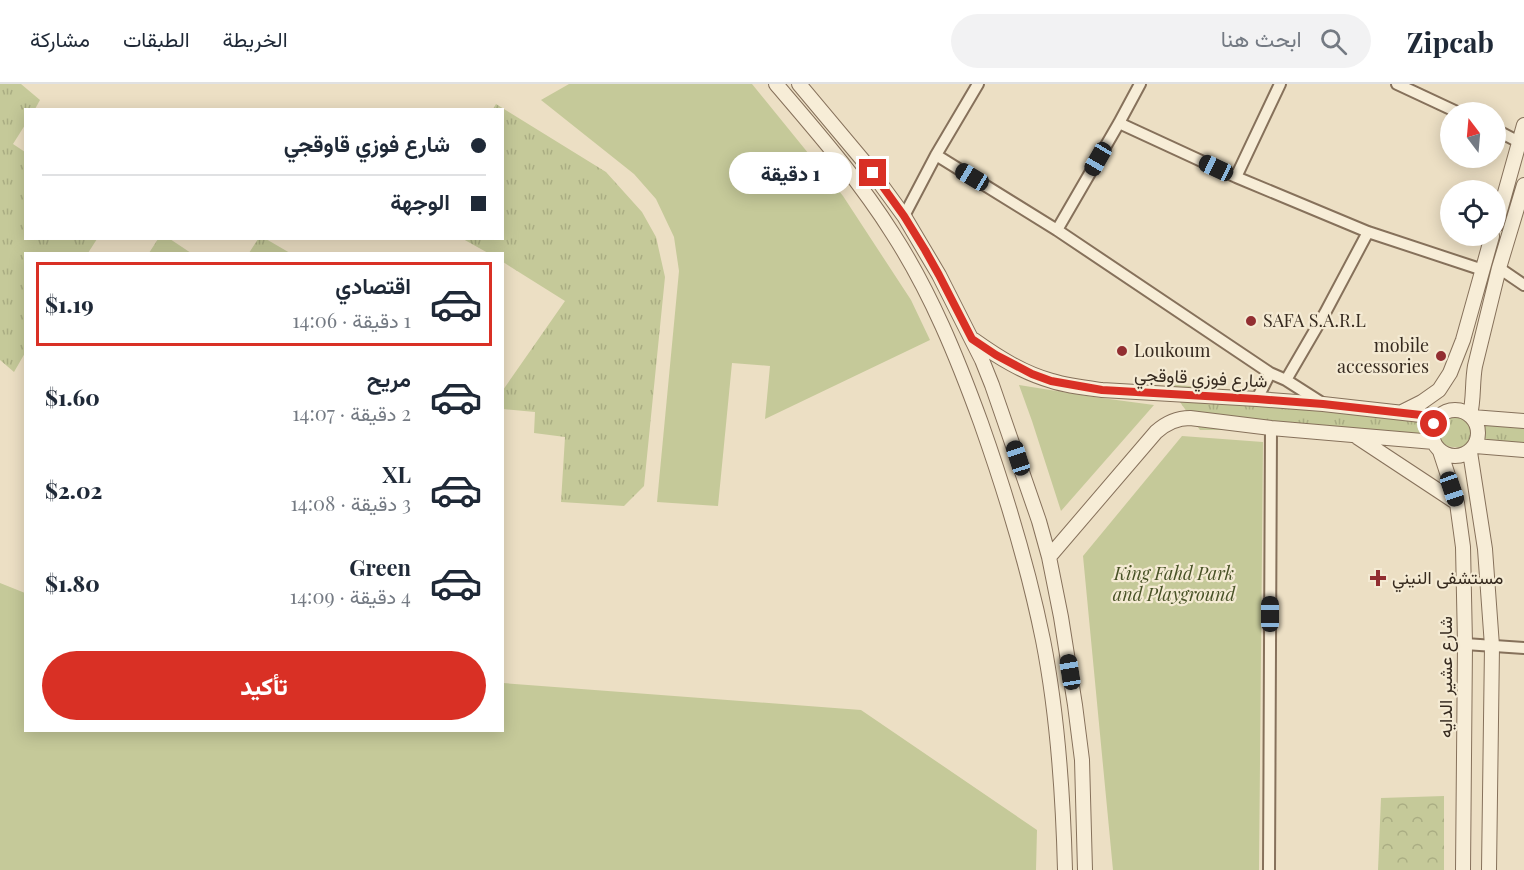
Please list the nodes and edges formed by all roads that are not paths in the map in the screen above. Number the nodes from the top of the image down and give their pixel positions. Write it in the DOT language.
graph roads {
  1 [pos="776,84"];
  2 [pos="799,84"];
  3 [pos="978,84"];
  4 [pos="1140,84"];
  5 [pos="1280,84"];
  6 [pos="1397,84"];
  7 [pos="1440,104"];
  8 [pos="1119,123"];
  9 [pos="1524,125"];
  10 [pos="1506,135"];
  11 [pos="1519,142"];
  12 [pos="936,155"];
  13 [pos="1236,177"];
  14 [pos="1524,185"];
  15 [pos="1506,189"];
  16 [pos="904,216"];
  17 [pos="1057,230"];
  18 [pos="1368,232"];
  19 [pos="1489,246"];
  20 [pos="1499,268"];
  21 [pos="1483,270"];
  22 [pos="1524,285"];
  23 [pos="972,339"];
  24 [pos="1270,373"];
  25 [pos="1286,380"];
  26 [pos="1182,394"];
  27 [pos="1257,399"];
  28 [pos="1323,404"];
  29 [pos="1400,413"];
  30 [pos="1471,416"];
  31 [pos="1439,417"];
  32 [pos="1182,418"];
  33 [pos="1524,421"];
  34 [pos="1271,428"];
  35 [pos="1355,435"];
  36 [pos="1437,446"];
  37 [pos="1472,449"];
  38 [pos="1524,450"];
  39 [pos="1457,503"];
  40 [pos="1049,557"];
  41 [pos="1465,644"];
  42 [pos="1492,646"];
  43 [pos="1524,648"];
  44 [pos="1065,870"];
  45 [pos="1085,870"];
  46 [pos="1269,870"];
  47 [pos="1463,870"];
  48 [pos="1489,870"];
  1 -- 44 [label="street"];
  2 -- 16 [label="street"];
  3 -- 12 [label="street"];
  4 -- 8 [label="street"];
  5 -- 13 [label="street"];
  6 -- 7 [label="street"];
  8 -- 13 [label="street"];
  8 -- 17 [label="street"];
  9 -- 11 [label="street"];
  10 -- 11 [label="street"];
  11 -- 15 [label="street"];
  12 -- 16 [label="street"];
  12 -- 17 [label="street"];
  13 -- 18 [label="street"];
  14 -- 20 [label="street"];
  16 -- 23 [label="street"];
  17 -- 24 [label="street"];
  18 -- 21 [label="street"];
  18 -- 25 [label="street"];
  19 -- 21 [label="street"];
  20 -- 22 [label="street"];
  20 -- 30 [label="street"];
  21 -- 29 [label="street"];
  23 -- 26 [label="street, شارع فوزي قاوقجي"];
  23 -- 40 [label="street"];
  24 -- 25 [label="street"];
  24 -- 27 [label="street"];
  25 -- 28 [label="street"];
  26 -- 27 [label="street, شارع فوزي قاوقجي"];
  26 -- 32 [label="street"];
  27 -- 28 [label="street, شارع فوزي قاوقجي"];
  28 -- 29 [label="street, شارع فوزي قاوقجي"];
  29 -- 31 [label="street, شارع فوزي قاوقجي"];
  30 -- 31 [label="street"];
  30 -- 33 [label="street"];
  30 -- 37 [label="street"];
  31 -- 36 [label="street"];
  32 -- 34 [label="street"];
  32 -- 40 [label="street"];
  34 -- 35 [label="street"];
  34 -- 46 [label="street"];
  35 -- 36 [label="street"];
  35 -- 39 [label="street"];
  36 -- 37 [label="street"];
  36 -- 39 [label="street, شارع عشير الدايه"];
  37 -- 38 [label="street"];
  37 -- 42 [label="street"];
  39 -- 41 [label="street, شارع عشير الدايه"];
  40 -- 45 [label="street"];
  41 -- 42 [label="street"];
  41 -- 47 [label="street, شارع عشير الدايه"];
  42 -- 43 [label="street"];
  42 -- 48 [label="street"];
}
